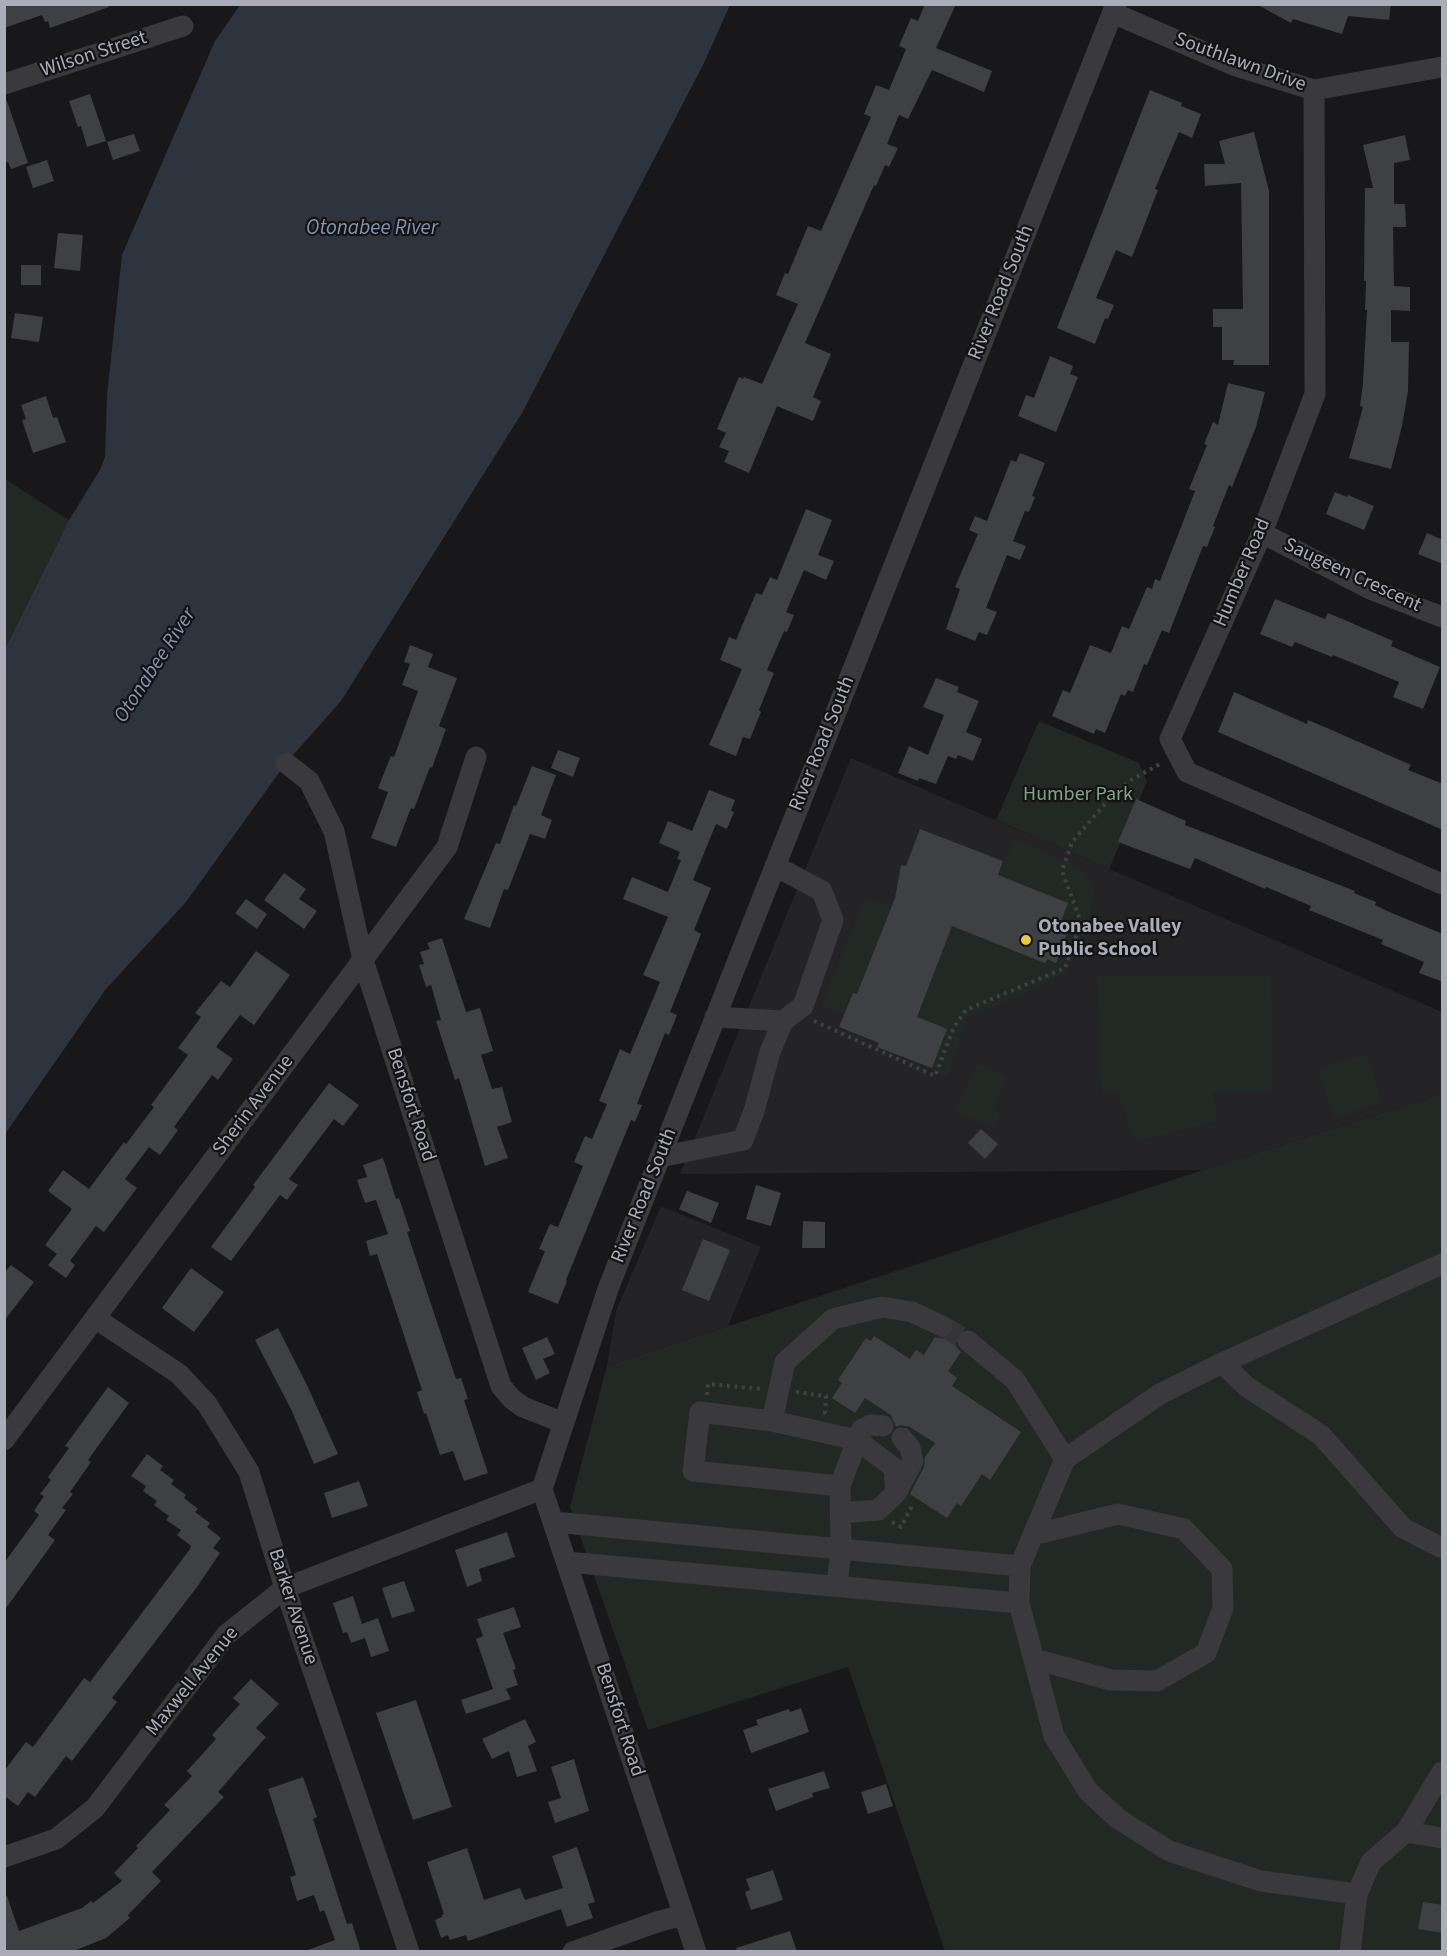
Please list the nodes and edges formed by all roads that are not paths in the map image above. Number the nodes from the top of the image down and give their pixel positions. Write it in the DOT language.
graph roads {
  1 [pos="1114,9"];
  2 [pos="183,26"];
  3 [pos="1443,67"];
  4 [pos="4,84"];
  5 [pos="1314,90"];
  6 [pos="1262,533"];
  7 [pos="1443,618"];
  8 [pos="476,757"];
  9 [pos="286,763"];
  10 [pos="775,866"];
  11 [pos="1443,884"];
  12 [pos="363,960"];
  13 [pos="715,1017"];
  14 [pos="783,1021"];
  15 [pos="660,1157"];
  16 [pos="1443,1264"];
  17 [pos="95,1318"];
  18 [pos="942,1326"];
  19 [pos="968,1341"];
  20 [pos="1222,1363"];
  21 [pos="772,1421"];
  22 [pos="564,1423"];
  23 [pos="883,1426"];
  24 [pos="902,1438"];
  25 [pos="4,1440"];
  26 [pos="857,1440"];
  27 [pos="1065,1459"];
  28 [pos="840,1486"];
  29 [pos="542,1489"];
  30 [pos="896,1494"];
  31 [pos="840,1513"];
  32 [pos="554,1522"];
  33 [pos="1033,1535"];
  34 [pos="1443,1548"];
  35 [pos="841,1549"];
  36 [pos="567,1562"];
  37 [pos="1020,1566"];
  38 [pos="837,1586"];
  39 [pos="285,1588"];
  40 [pos="1019,1603"];
  41 [pos="1034,1659"];
  42 [pos="1443,1772"];
  43 [pos="1406,1832"];
  44 [pos="1443,1838"];
  45 [pos="4,1857"];
  46 [pos="1357,1894"];
  47 [pos="683,1915"];
  48 [pos="409,1952"];
  49 [pos="573,1952"];
  50 [pos="696,1952"];
  51 [pos="1350,1952"];
  1 -- 5 [label="street, Southlawn Drive"];
  1 -- 10 [label="street, River Road South"];
  2 -- 4 [label="street, Wilson Street"];
  3 -- 5 [label="street, Southlawn Drive"];
  5 -- 6 [label="street, Humber Road"];
  6 -- 7 [label="street, Saugeen Crescent"];
  6 -- 11 [label="street, Humber Road"];
  8 -- 12 [label="street, Sherin Avenue"];
  9 -- 12 [label="street, Bensfort Road"];
  10 -- 13 [label="street, River Road South"];
  10 -- 14 [label="street"];
  12 -- 17 [label="street, Sherin Avenue"];
  12 -- 22 [label="street, Bensfort Road"];
  13 -- 14 [label="street"];
  13 -- 15 [label="street, River Road South"];
  14 -- 15 [label="street"];
  15 -- 22 [label="street, River Road South"];
  16 -- 20 [label="street"];
  17 -- 25 [label="street, Sherin Avenue"];
  17 -- 39 [label="street, Barker Avenue"];
  18 -- 21 [label="street"];
  19 -- 27 [label="street"];
  20 -- 27 [label="street"];
  20 -- 34 [label="street"];
  21 -- 26 [label="street"];
  21 -- 28 [label="street"];
  22 -- 29 [label="street, River Road South"];
  23 -- 26 [label="street"];
  24 -- 30 [label="street"];
  26 -- 28 [label="street"];
  26 -- 30 [label="street"];
  27 -- 33 [label="street"];
  28 -- 31 [label="street"];
  29 -- 32 [label="street, Bensfort Road"];
  29 -- 39 [label="street, Maxwell Avenue"];
  30 -- 31 [label="street"];
  31 -- 35 [label="street"];
  32 -- 35 [label="street"];
  32 -- 36 [label="street, Bensfort Road"];
  33 -- 37 [label="street"];
  33 -- 41 [label="street"];
  35 -- 37 [label="street"];
  35 -- 38 [label="street"];
  36 -- 38 [label="street"];
  36 -- 47 [label="street, Bensfort Road"];
  37 -- 40 [label="street"];
  38 -- 40 [label="street"];
  39 -- 45 [label="street, Maxwell Avenue"];
  39 -- 48 [label="street, Barker Avenue"];
  40 -- 41 [label="street"];
  41 -- 46 [label="street"];
  42 -- 43 [label="street"];
  43 -- 44 [label="street"];
  43 -- 46 [label="street"];
  46 -- 51 [label="street"];
  47 -- 49 [label="street"];
  47 -- 50 [label="street, Bensfort Road"];
}
